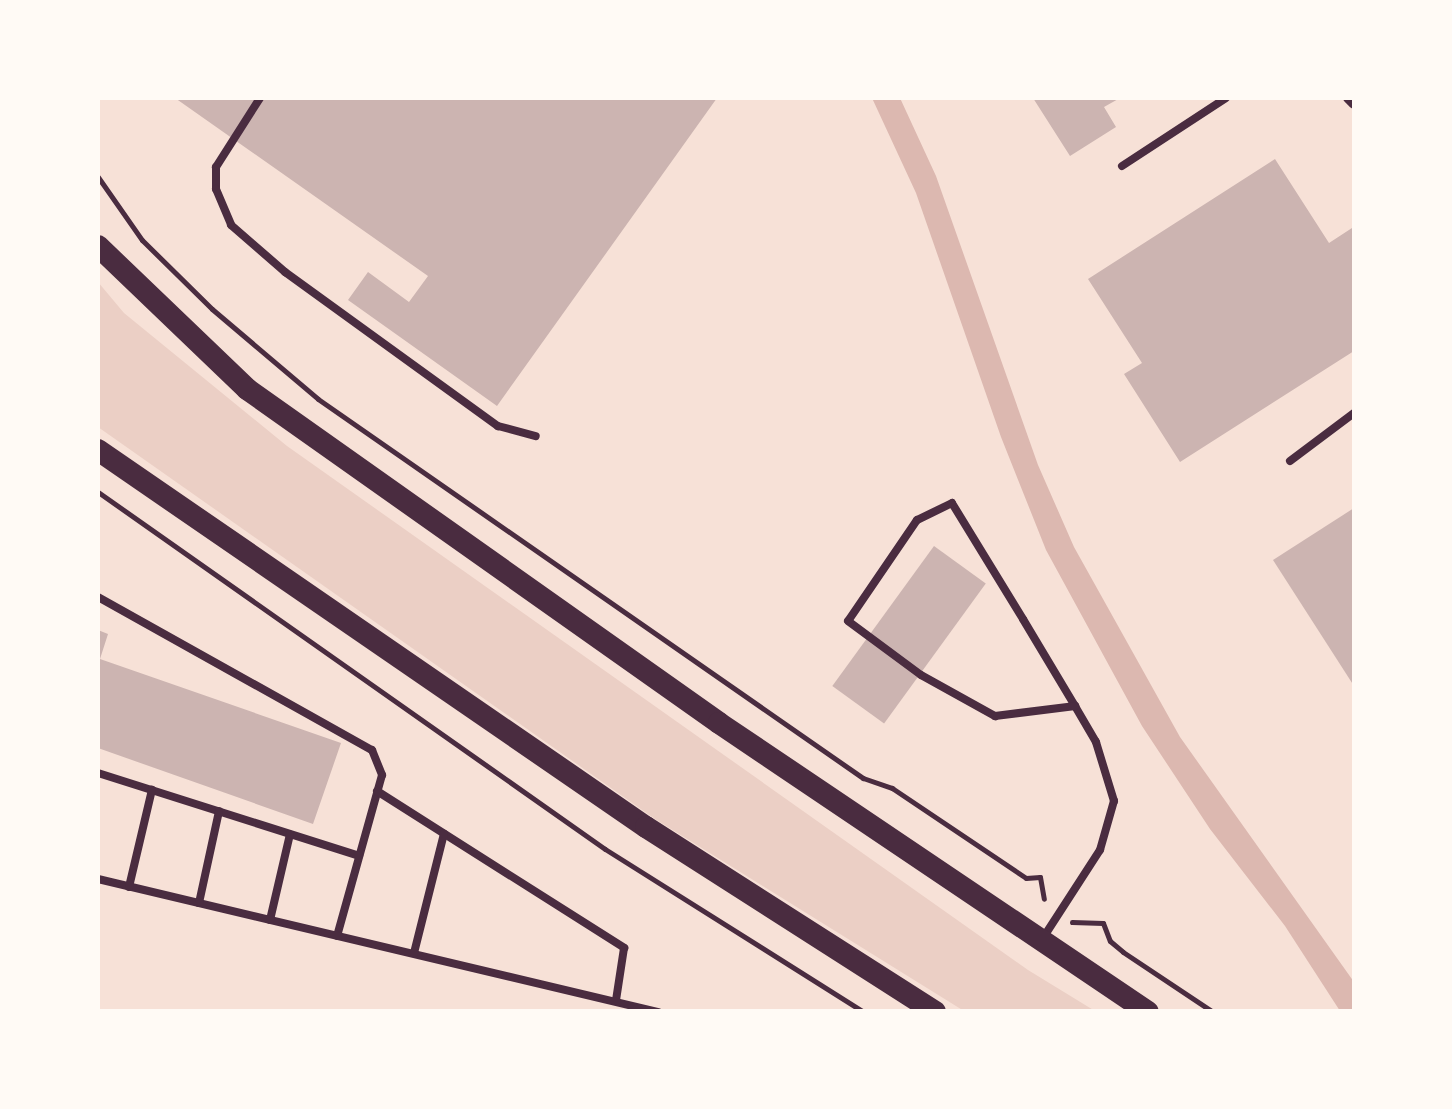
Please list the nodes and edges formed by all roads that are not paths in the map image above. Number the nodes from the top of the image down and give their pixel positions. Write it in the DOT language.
graph roads {
  1 [pos="260,98"];
  2 [pos="1226,98"];
  3 [pos="1348,98"];
  4 [pos="1354,104"];
  5 [pos="1122,166"];
  6 [pos="98,246"];
  7 [pos="1354,413"];
  8 [pos="536,436"];
  9 [pos="98,450"];
  10 [pos="1290,461"];
  11 [pos="98,597"];
  12 [pos="1074,706"];
  13 [pos="98,773"];
  14 [pos="152,790"];
  15 [pos="378,790"];
  16 [pos="218,812"];
  17 [pos="290,834"];
  18 [pos="444,834"];
  19 [pos="360,856"];
  20 [pos="98,879"];
  21 [pos="130,887"];
  22 [pos="199,903"];
  23 [pos="270,920"];
  24 [pos="1046,932"];
  25 [pos="337,936"];
  26 [pos="414,953"];
  27 [pos="616,1000"];
  28 [pos="658,1012"];
  29 [pos="935,1012"];
  30 [pos="1148,1012"];
  1 -- 8 [label="lane"];
  2 -- 5 [label="lane"];
  3 -- 4 [label="street"];
  6 -- 24 [label="main road"];
  7 -- 10 [label="lane"];
  9 -- 29 [label="main road"];
  11 -- 15 [label="lane"];
  12 -- 12 [label="lane"];
  12 -- 24 [label="lane"];
  13 -- 14 [label="lane"];
  14 -- 16 [label="lane"];
  14 -- 21 [label="lane"];
  15 -- 18 [label="lane"];
  15 -- 19 [label="lane"];
  16 -- 17 [label="lane"];
  16 -- 22 [label="lane"];
  17 -- 19 [label="lane"];
  17 -- 23 [label="lane"];
  18 -- 26 [label="lane"];
  18 -- 27 [label="lane"];
  19 -- 25 [label="lane"];
  20 -- 21 [label="lane"];
  21 -- 22 [label="lane"];
  22 -- 23 [label="lane"];
  23 -- 25 [label="lane"];
  24 -- 30 [label="main road"];
  25 -- 26 [label="lane"];
  26 -- 27 [label="lane"];
  27 -- 28 [label="lane"];
}
